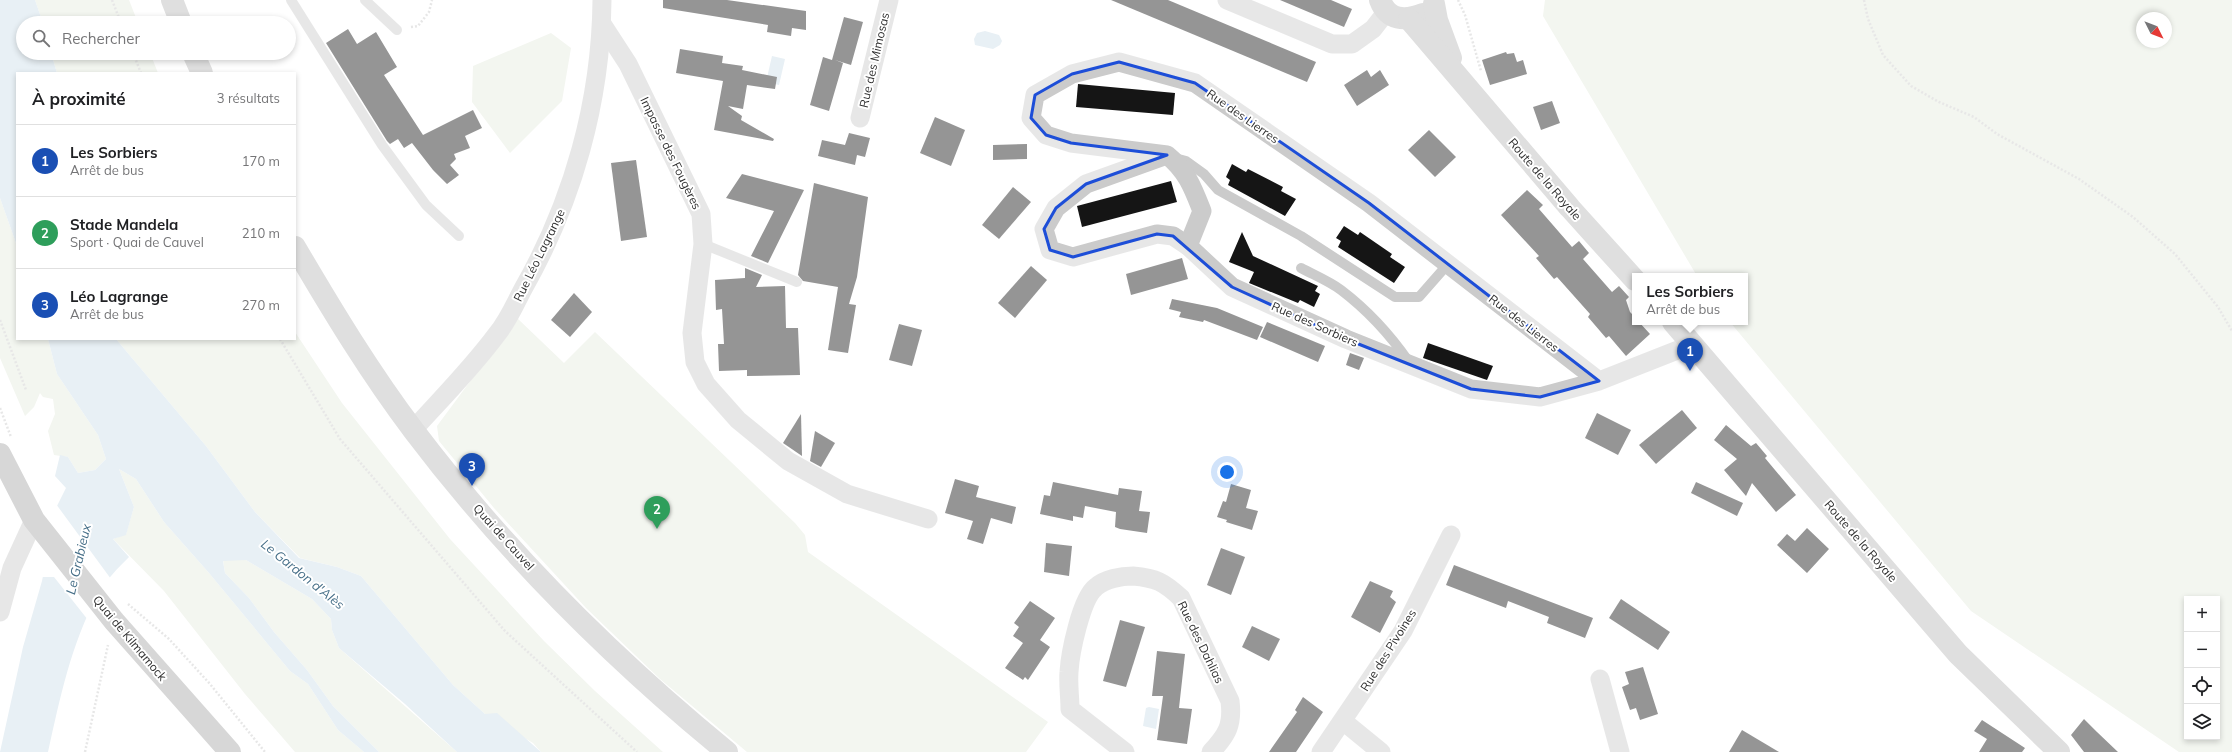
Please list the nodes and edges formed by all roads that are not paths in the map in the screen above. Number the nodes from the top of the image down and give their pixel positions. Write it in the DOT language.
graph roads {
  1 [pos="172,0"];
  2 [pos="291,0"];
  3 [pos="365,0"];
  4 [pos="602,0"];
  5 [pos="1227,0"];
  6 [pos="883,1"];
  7 [pos="1435,2"];
  8 [pos="1383,6"];
  9 [pos="178,16"];
  10 [pos="1409,19"];
  11 [pos="602,24"];
  12 [pos="398,30"];
  13 [pos="197,60"];
  14 [pos="202,72"];
  15 [pos="1457,76"];
  16 [pos="860,118"];
  17 [pos="1167,155"];
  18 [pos="459,236"];
  19 [pos="703,244"];
  20 [pos="1188,246"];
  21 [pos="296,249"];
  22 [pos="1448,264"];
  23 [pos="1300,268"];
  24 [pos="1632,277"];
  25 [pos="797,282"];
  26 [pos="1676,325"];
  27 [pos="1693,344"];
  28 [pos="1411,365"];
  29 [pos="1600,381"];
  30 [pos="413,430"];
  31 [pos="0,454"];
  32 [pos="928,519"];
  33 [pos="39,527"];
  34 [pos="1451,534"];
  35 [pos="0,612"];
  36 [pos="1600,679"];
  37 [pos="1343,721"];
  38 [pos="230,752"];
  39 [pos="727,752"];
  40 [pos="1125,752"];
  41 [pos="1211,752"];
  42 [pos="1321,752"];
  43 [pos="1381,752"];
  44 [pos="1620,752"];
  45 [pos="2059,752"];
  1 -- 9 [label="main road"];
  2 -- 18 [label="lane"];
  3 -- 12 [label="lane"];
  4 -- 11 [label="street, Rue Léo Lagrange"];
  5 -- 8 [label="street"];
  6 -- 16 [label="street, Rue des Mimosas"];
  7 -- 10 [label="main road"];
  7 -- 15 [label="main road, Route de la Royale"];
  8 -- 10 [label="main road"];
  10 -- 15 [label="main road, Route de la Royale"];
  11 -- 19 [label="street, Impasse des Fougères"];
  11 -- 30 [label="street, Rue Léo Lagrange"];
  13 -- 14 [label="main road"];
  15 -- 24 [label="main road, Route de la Royale"];
  17 -- 20 [label="street"];
  17 -- 20 [label="street, Rue des Sorbiers"];
  17 -- 22 [label="lane"];
  17 -- 22 [label="street, Rue des Lierres"];
  19 -- 25 [label="lane"];
  19 -- 32 [label="street, Impasse des Fougères"];
  20 -- 28 [label="street, Rue des Sorbiers"];
  21 -- 30 [label="main road, Quai de Cauvel"];
  22 -- 29 [label="street, Rue des Lierres"];
  23 -- 28 [label="lane"];
  26 -- 27 [label="main road, Route de la Royale"];
  27 -- 29 [label="street, Rue des Sorbiers"];
  27 -- 45 [label="main road, Route de la Royale"];
  28 -- 29 [label="street, Rue des Sorbiers"];
  30 -- 39 [label="main road, Quai de Cauvel"];
  31 -- 33 [label="main road, Quai de Kilmamock"];
  33 -- 35 [label="street"];
  33 -- 38 [label="main road, Quai de Kilmamock"];
  34 -- 37 [label="street, Rue des Pivoines"];
  36 -- 44 [label="street"];
  37 -- 42 [label="street, Rue des Pivoines"];
  37 -- 43 [label="street"];
  40 -- 41 [label="street, Rue des Dahlias"];
}
